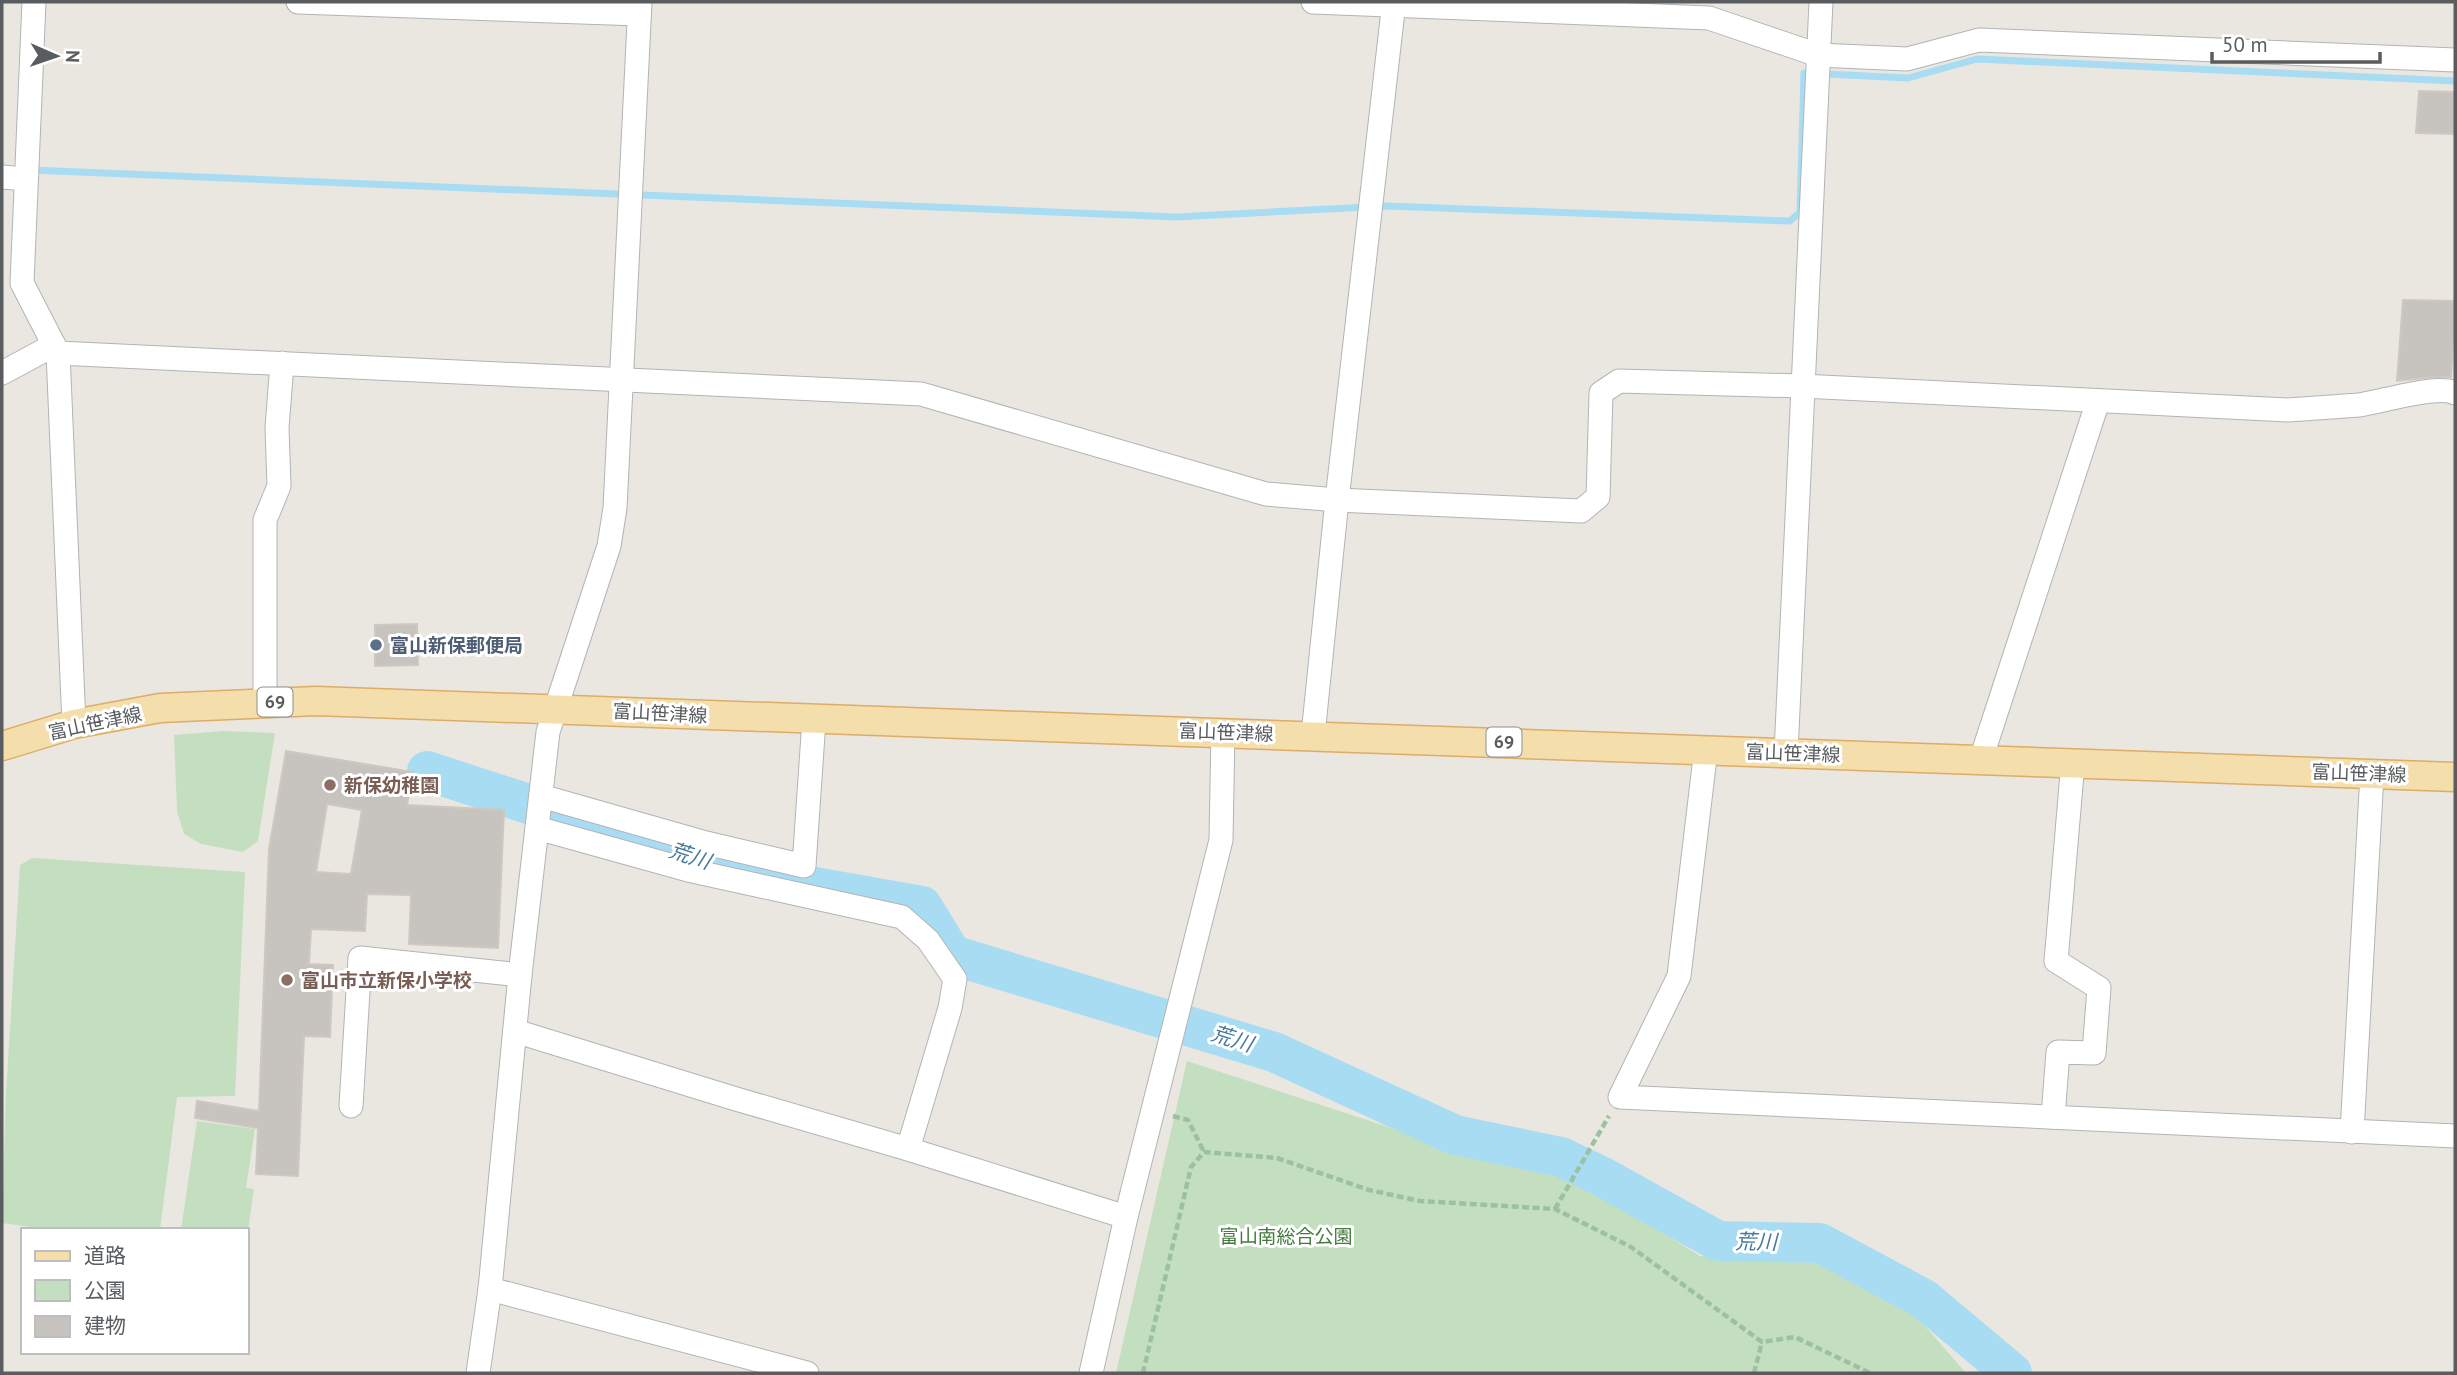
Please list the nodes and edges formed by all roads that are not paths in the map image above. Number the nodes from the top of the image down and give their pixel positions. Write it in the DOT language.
graph roads {
  1 [pos="34,2"];
  2 [pos="298,2"];
  3 [pos="1313,2"];
  4 [pos="1821,2"];
  5 [pos="1394,4"];
  6 [pos="640,8"];
  7 [pos="2455,60"];
  8 [pos="1817,68"];
  9 [pos="27,172"];
  10 [pos="2,177"];
  11 [pos="56,349"];
  12 [pos="282,363"];
  13 [pos="2,373"];
  14 [pos="622,379"];
  15 [pos="1802,386"];
  16 [pos="2455,393"];
  17 [pos="2098,401"];
  18 [pos="1337,500"];
  19 [pos="265,702"];
  20 [pos="554,708"];
  21 [pos="814,720"];
  22 [pos="74,724"];
  23 [pos="1223,732"];
  24 [pos="1313,735"];
  25 [pos="2,746"];
  26 [pos="1706,750"];
  27 [pos="1786,752"];
  28 [pos="1981,759"];
  29 [pos="2073,762"];
  30 [pos="2372,774"];
  31 [pos="2455,777"];
  32 [pos="541,796"];
  33 [pos="537,828"];
  34 [pos="520,975"];
  35 [pos="515,1031"];
  36 [pos="351,1106"];
  37 [pos="2053,1117"];
  38 [pos="2352,1132"];
  39 [pos="2455,1136"];
  40 [pos="908,1149"];
  41 [pos="1126,1217"];
  42 [pos="490,1289"];
  43 [pos="478,1373"];
  44 [pos="807,1373"];
  45 [pos="1091,1373"];
  1 -- 9 [label="street"];
  2 -- 6 [label="street"];
  3 -- 5 [label="street"];
  4 -- 8 [label="street"];
  5 -- 8 [label="street"];
  5 -- 18 [label="street"];
  6 -- 14 [label="street"];
  7 -- 8 [label="street"];
  8 -- 15 [label="street"];
  9 -- 10 [label="street"];
  9 -- 11 [label="street"];
  11 -- 12 [label="street"];
  11 -- 13 [label="street"];
  11 -- 22 [label="street"];
  12 -- 14 [label="street"];
  12 -- 19 [label="street"];
  14 -- 18 [label="street"];
  14 -- 20 [label="street"];
  15 -- 17 [label="street"];
  15 -- 18 [label="street"];
  15 -- 27 [label="street"];
  16 -- 17 [label="street"];
  17 -- 28 [label="street"];
  18 -- 24 [label="street"];
  19 -- 20 [label="main road, 富山笹津線 / 69"];
  19 -- 22 [label="main road, 富山笹津線 / 69"];
  20 -- 21 [label="main road, 富山笹津線 / 69"];
  20 -- 32 [label="street"];
  21 -- 23 [label="main road, 富山笹津線 / 69"];
  21 -- 32 [label="street"];
  22 -- 25 [label="main road, 富山笹津線 / 69"];
  23 -- 24 [label="main road, 富山笹津線 / 69"];
  23 -- 41 [label="street"];
  24 -- 26 [label="main road, 富山笹津線 / 69"];
  26 -- 27 [label="main road, 富山笹津線 / 69"];
  26 -- 37 [label="street"];
  27 -- 28 [label="main road, 富山笹津線 / 69"];
  28 -- 29 [label="main road, 富山笹津線 / 69"];
  29 -- 30 [label="main road, 富山笹津線 / 69"];
  29 -- 37 [label="street"];
  30 -- 31 [label="main road, 富山笹津線 / 69"];
  30 -- 38 [label="street"];
  32 -- 33 [label="street"];
  33 -- 34 [label="street"];
  33 -- 40 [label="street"];
  34 -- 35 [label="street"];
  34 -- 36 [label="street"];
  35 -- 40 [label="street"];
  35 -- 42 [label="street"];
  37 -- 38 [label="street"];
  38 -- 39 [label="street"];
  40 -- 41 [label="street"];
  41 -- 45 [label="street"];
  42 -- 43 [label="street"];
  42 -- 44 [label="street"];
}
